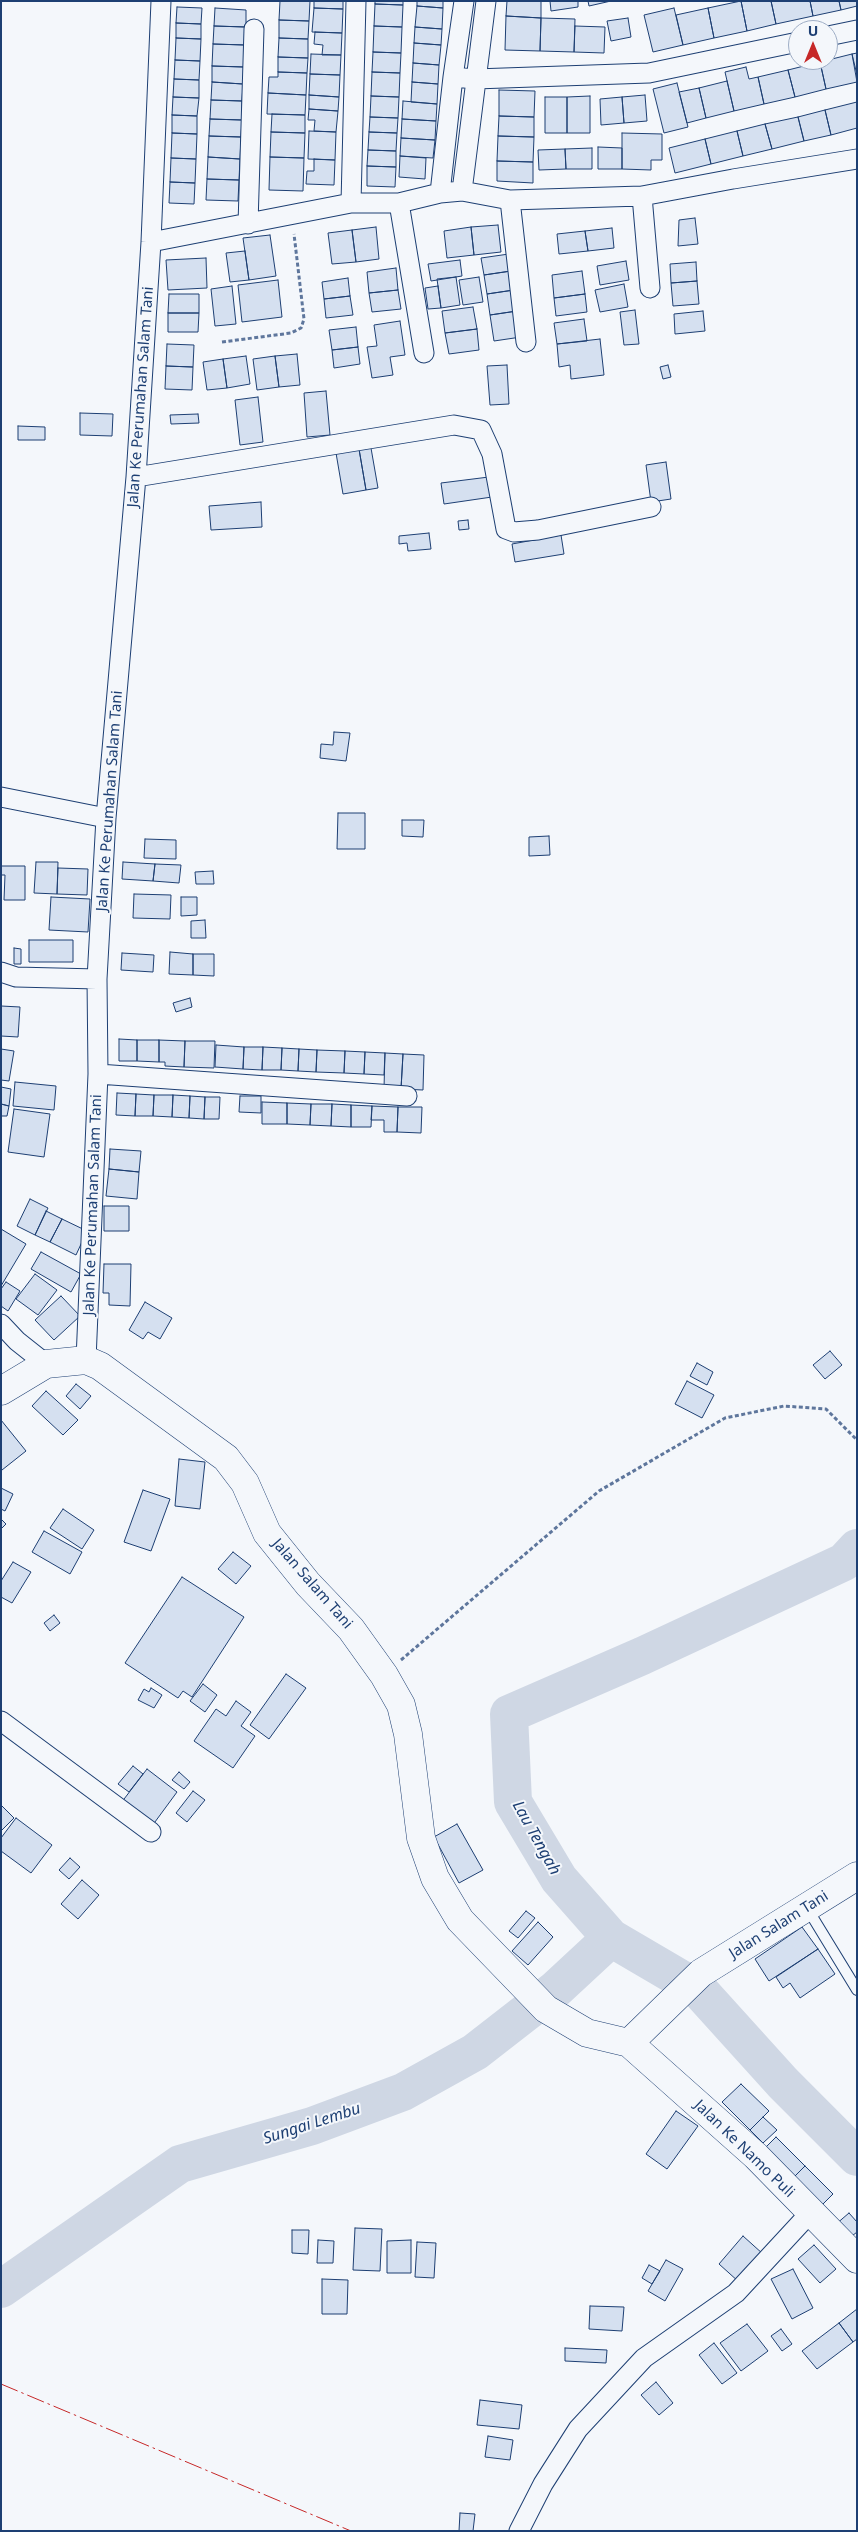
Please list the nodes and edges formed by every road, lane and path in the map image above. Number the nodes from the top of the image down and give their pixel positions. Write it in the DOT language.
graph roads {
  1 [pos="161,1"];
  2 [pos="356,1"];
  3 [pos="464,1"];
  4 [pos="486,1"];
  5 [pos="254,29"];
  6 [pos="857,30"];
  7 [pos="838,34"];
  8 [pos="788,44"];
  9 [pos="452,77"];
  10 [pos="475,79"];
  11 [pos="857,160"];
  12 [pos="462,191"];
  13 [pos="440,193"];
  14 [pos="642,196"];
  15 [pos="510,200"];
  16 [pos="351,203"];
  17 [pos="399,203"];
  18 [pos="292,216"];
  19 [pos="248,224"];
  20 [pos="150,242"];
  21 [pos="650,288"];
  22 [pos="222,342"];
  23 [pos="526,342"];
  24 [pos="424,353"];
  25 [pos="136,477"];
  26 [pos="651,507"];
  27 [pos="1,798"];
  28 [pos="106,818"];
  29 [pos="1,972"];
  30 [pos="97,980"];
  31 [pos="98,1074"];
  32 [pos="407,1096"];
  33 [pos="1,1324"];
  34 [pos="86,1360"];
  35 [pos="46,1364"];
  36 [pos="1,1391"];
  37 [pos="857,1440"];
  38 [pos="384,1675"];
  39 [pos="1,1721"];
  40 [pos="151,1832"];
  41 [pos="857,1876"];
  42 [pos="806,1907"];
  43 [pos="857,1990"];
  44 [pos="629,2043"];
  45 [pos="810,2213"];
  46 [pos="857,2258"];
  47 [pos="519,2531"];
  1 -- 20 [label="street, Jalan Ke Perumahan Salam Tani"];
  2 -- 16 [label="street"];
  3 -- 9 [label="street"];
  4 -- 10 [label="street"];
  5 -- 19 [label="street"];
  6 -- 7 [label="street"];
  8 -- 10 [label="street"];
  9 -- 10 [label="street"];
  9 -- 13 [label="street"];
  10 -- 12 [label="street"];
  11 -- 14 [label="street"];
  12 -- 13 [label="street"];
  12 -- 15 [label="street"];
  13 -- 17 [label="street"];
  14 -- 15 [label="street"];
  14 -- 21 [label="street"];
  15 -- 23 [label="street"];
  16 -- 17 [label="street"];
  16 -- 18 [label="street"];
  17 -- 24 [label="street"];
  18 -- 19 [label="street"];
  18 -- 22 [label="path"];
  19 -- 20 [label="street"];
  20 -- 25 [label="street, Jalan Ke Perumahan Salam Tani"];
  25 -- 26 [label="street"];
  25 -- 28 [label="street, Jalan Ke Perumahan Salam Tani"];
  27 -- 28 [label="street"];
  28 -- 30 [label="street, Jalan Ke Perumahan Salam Tani"];
  29 -- 30 [label="street"];
  30 -- 31 [label="street, Jalan Ke Perumahan Salam Tani"];
  31 -- 32 [label="street"];
  31 -- 34 [label="street, Jalan Ke Perumahan Salam Tani"];
  33 -- 35 [label="street"];
  34 -- 35 [label="street"];
  34 -- 38 [label="street, Jalan Salam Tani"];
  35 -- 36 [label="street"];
  37 -- 38 [label="path"];
  38 -- 44 [label="street, Jalan Salam Tani"];
  39 -- 40 [label="street"];
  41 -- 42 [label="street, Jalan Salam Tani"];
  42 -- 43 [label="lane"];
  42 -- 44 [label="street, Jalan Salam Tani"];
  44 -- 45 [label="street, Jalan Ke Namo Puli"];
  45 -- 46 [label="street, Jalan Ke Namo Puli"];
  45 -- 47 [label="street"];
}
